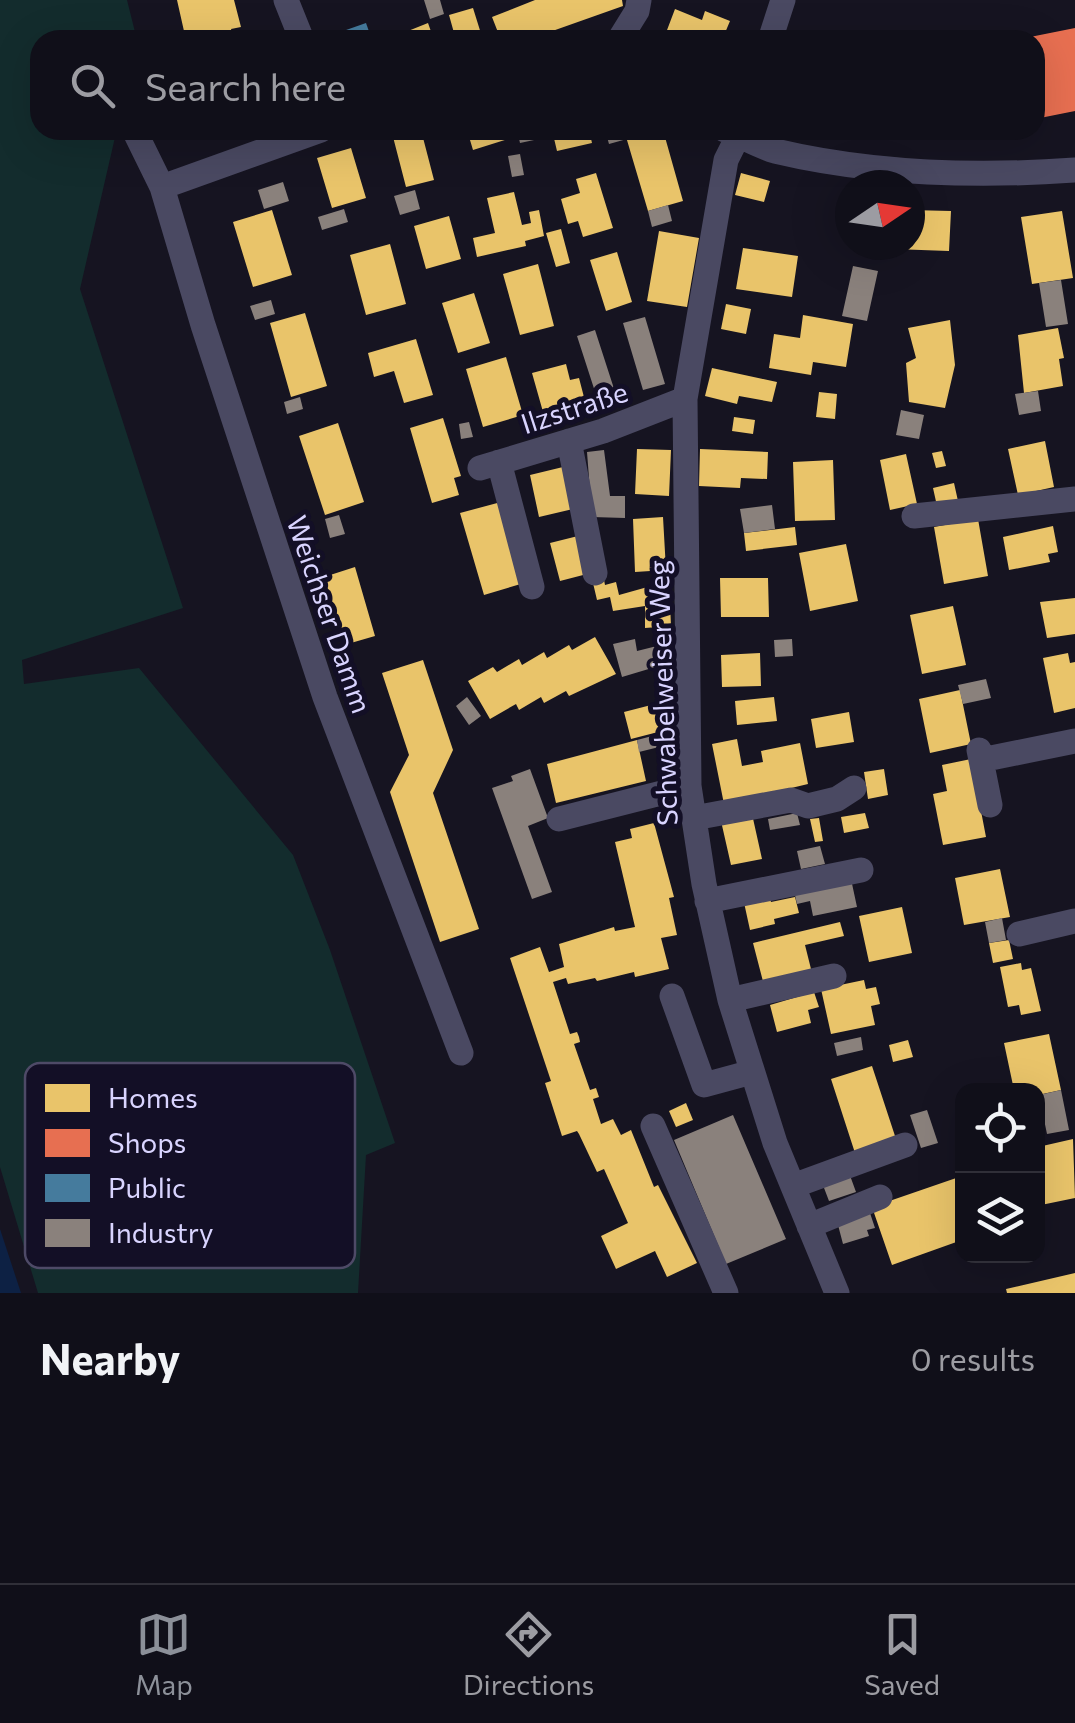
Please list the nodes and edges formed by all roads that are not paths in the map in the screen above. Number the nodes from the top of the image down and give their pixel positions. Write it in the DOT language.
graph roads {
  1 [pos="286,0"];
  2 [pos="639,0"];
  3 [pos="783,0"];
  4 [pos="298,30"];
  5 [pos="625,30"];
  6 [pos="773,30"];
  7 [pos="139,140"];
  8 [pos="293,140"];
  9 [pos="732,140"];
  10 [pos="751,140"];
  11 [pos="1075,170"];
  12 [pos="162,186"];
  13 [pos="685,400"];
  14 [pos="569,441"];
  15 [pos="1075,499"];
  16 [pos="914,516"];
  17 [pos="595,572"];
  18 [pos="532,587"];
  19 [pos="1075,741"];
  20 [pos="689,786"];
  21 [pos="854,788"];
  22 [pos="990,805"];
  23 [pos="558,818"];
  24 [pos="694,818"];
  25 [pos="861,870"];
  26 [pos="707,901"];
  27 [pos="1075,922"];
  28 [pos="1019,934"];
  29 [pos="834,976"];
  30 [pos="672,996"];
  31 [pos="730,1000"];
  32 [pos="461,1054"];
  33 [pos="752,1072"];
  34 [pos="653,1126"];
  35 [pos="905,1144"];
  36 [pos="793,1186"];
  37 [pos="880,1197"];
  38 [pos="810,1226"];
  39 [pos="726,1293"];
  40 [pos="837,1293"];
  1 -- 4 [label="street"];
  2 -- 5 [label="street"];
  3 -- 6 [label="street"];
  7 -- 12 [label="street, Weichser Damm"];
  8 -- 12 [label="street"];
  9 -- 13 [label="street, Schwabelweiser Weg"];
  10 -- 11 [label="street"];
  12 -- 32 [label="street, Weichser Damm"];
  13 -- 14 [label="street, Ilzstraße"];
  13 -- 20 [label="street, Schwabelweiser Weg"];
  14 -- 17 [label="street"];
  14 -- 18 [label="street, Ilzstraße"];
  15 -- 16 [label="street"];
  19 -- 22 [label="street"];
  20 -- 23 [label="street"];
  20 -- 24 [label="street, Schwabelweiser Weg"];
  21 -- 24 [label="street"];
  24 -- 26 [label="street, Schwabelweiser Weg"];
  25 -- 26 [label="street"];
  26 -- 31 [label="street, Schwabelweiser Weg"];
  27 -- 28 [label="street"];
  29 -- 31 [label="street"];
  30 -- 33 [label="street"];
  31 -- 33 [label="street, Schwabelweiser Weg"];
  33 -- 36 [label="street, Schwabelweiser Weg"];
  34 -- 39 [label="street"];
  35 -- 36 [label="street"];
  36 -- 38 [label="street, Schwabelweiser Weg"];
  37 -- 38 [label="street"];
  38 -- 40 [label="street, Schwabelweiser Weg"];
}
